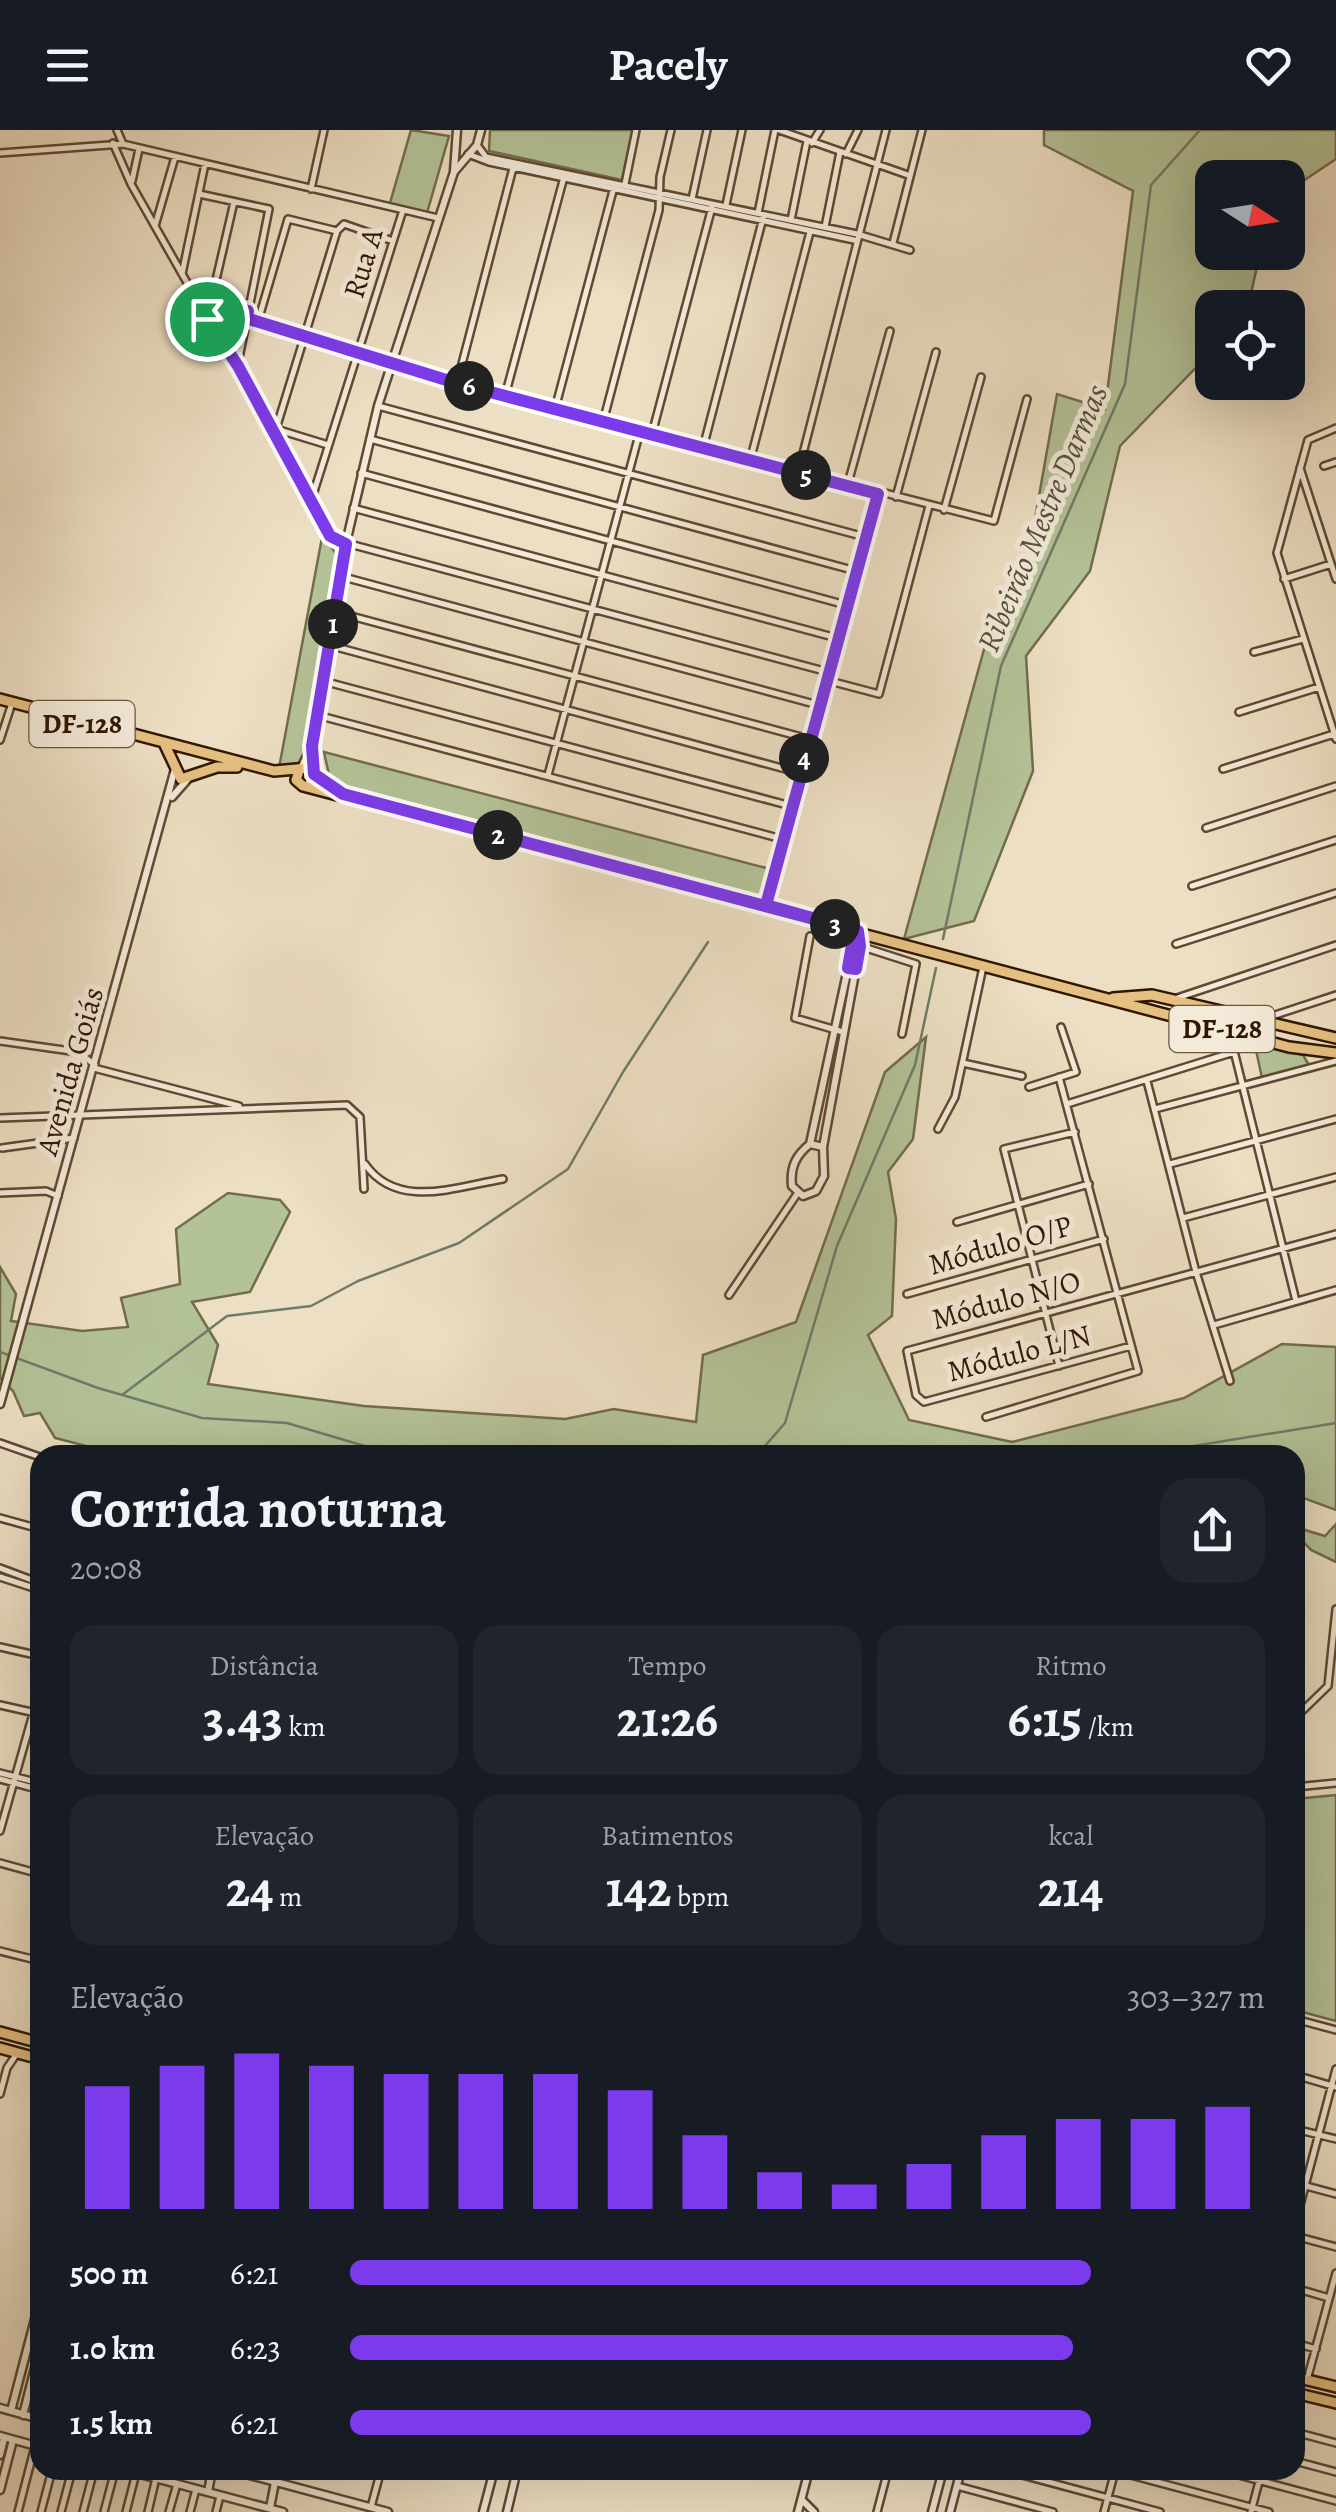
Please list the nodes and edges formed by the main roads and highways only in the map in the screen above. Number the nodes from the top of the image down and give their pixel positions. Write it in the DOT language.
graph roads {
  1 [pos="0,700"];
  2 [pos="165,746"];
  3 [pos="205,755"];
  4 [pos="176,768"];
  5 [pos="207,770"];
  6 [pos="305,776"];
  7 [pos="1110,998"];
  8 [pos="1172,1000"];
  9 [pos="1166,1014"];
  10 [pos="1310,1032"];
  11 [pos="1336,1038"];
  12 [pos="1305,1050"];
  13 [pos="1336,1053"];
  14 [pos="1,2034"];
  15 [pos="30,2041"];
  16 [pos="0,2048"];
  17 [pos="30,2055"];
  18 [pos="1305,2380"];
  19 [pos="1324,2384"];
  20 [pos="1336,2387"];
  21 [pos="1305,2396"];
  22 [pos="1318,2399"];
  23 [pos="1336,2403"];
  1 -- 2 [label="main road, DF-128 / DF-128"];
  2 -- 3 [label="main road, DF-128 / DF-128"];
  2 -- 4 [label="main road, DF-128 / DF-128"];
  3 -- 4 [label="main road"];
  3 -- 5 [label="main road"];
  3 -- 6 [label="main road, DF-128 / DF-128"];
  4 -- 5 [label="main road, DF-128"];
  5 -- 6 [label="main road, DF-128 / DF-128"];
  6 -- 7 [label="main road, DF-128 / DF-128"];
  7 -- 8 [label="main road, DF-128 / DF-128"];
  7 -- 9 [label="main road, DF-128 / DF-128"];
  8 -- 9 [label="main road"];
  8 -- 10 [label="main road, DF-128 / DF-128"];
  9 -- 12 [label="main road, DF-128 / DF-128"];
  10 -- 11 [label="main road, DF-128 / DF-128"];
  10 -- 12 [label="main road"];
  12 -- 13 [label="main road, DF-128 / DF-128"];
  14 -- 15 [label="main road"];
  16 -- 17 [label="main road"];
  18 -- 19 [label="main road"];
  19 -- 20 [label="main road"];
  19 -- 22 [label="main road"];
  21 -- 22 [label="main road"];
  22 -- 23 [label="main road"];
}
